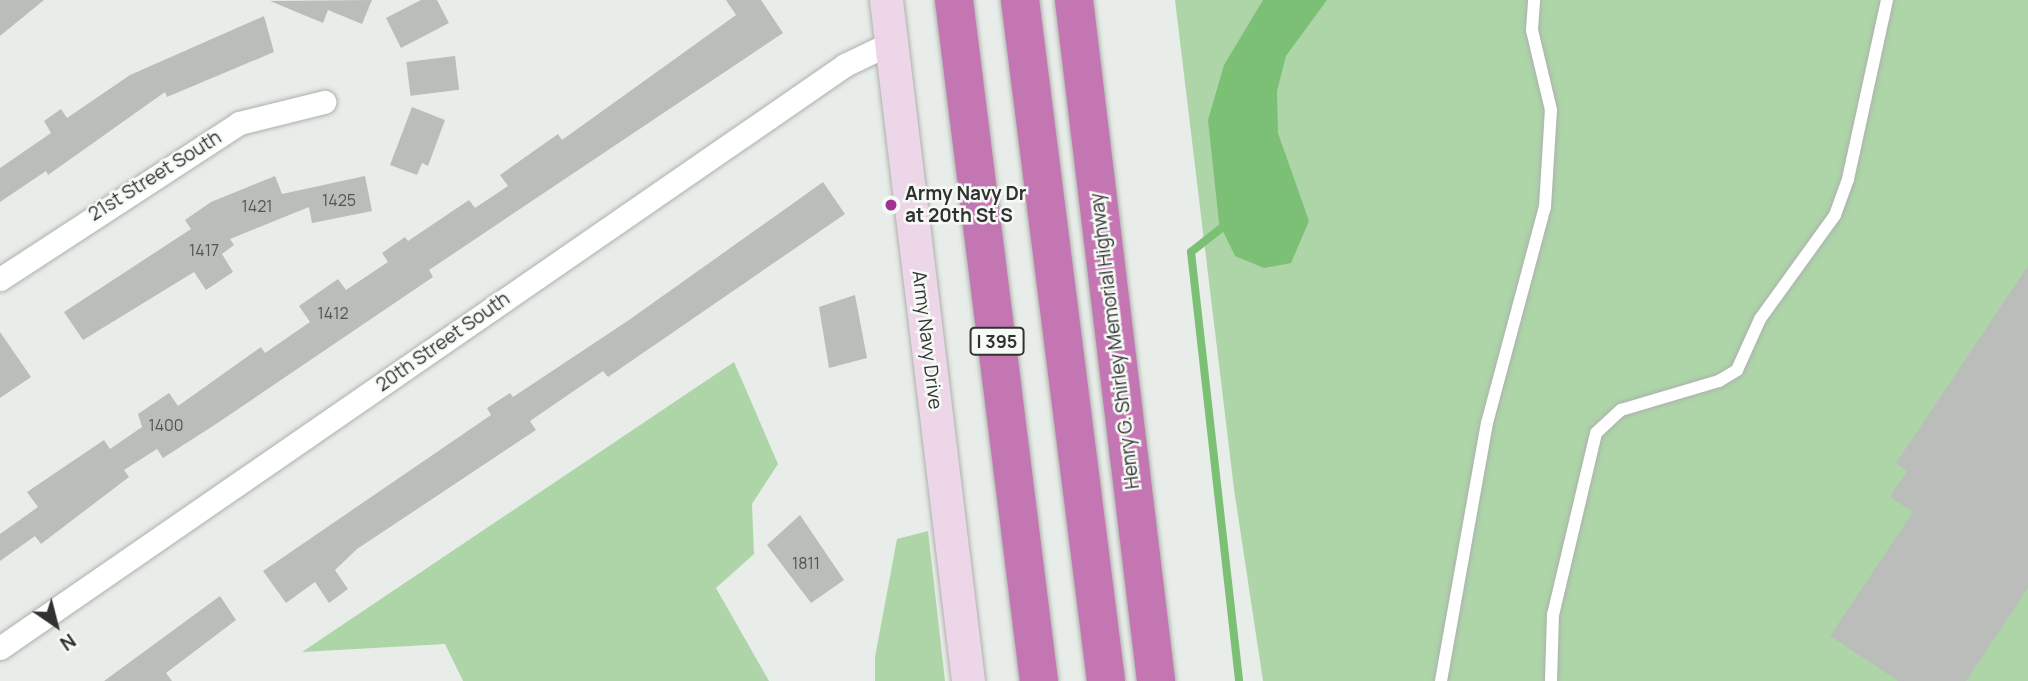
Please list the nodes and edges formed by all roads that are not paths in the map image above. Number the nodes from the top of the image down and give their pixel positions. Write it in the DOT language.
graph roads {
  1 [pos="886,0"];
  2 [pos="954,0"];
  3 [pos="1020,0"];
  4 [pos="1074,0"];
  5 [pos="1534,0"];
  6 [pos="1887,0"];
  7 [pos="891,43"];
  8 [pos="324,102"];
  9 [pos="0,279"];
  10 [pos="0,648"];
  11 [pos="968,681"];
  12 [pos="1039,681"];
  13 [pos="1106,681"];
  14 [pos="1156,681"];
  15 [pos="1441,681"];
  16 [pos="1551,681"];
  1 -- 7 [label="street, Army Navy Drive"];
  2 -- 12 [label="highway, I 395"];
  3 -- 13 [label="highway"];
  4 -- 14 [label="highway, Henry G. Shirley Memorial Highway"];
  5 -- 15 [label="lane"];
  6 -- 16 [label="lane"];
  7 -- 10 [label="street, 20th Street South"];
  7 -- 11 [label="street, Army Navy Drive"];
  8 -- 9 [label="street, 21st Street South"];
}
